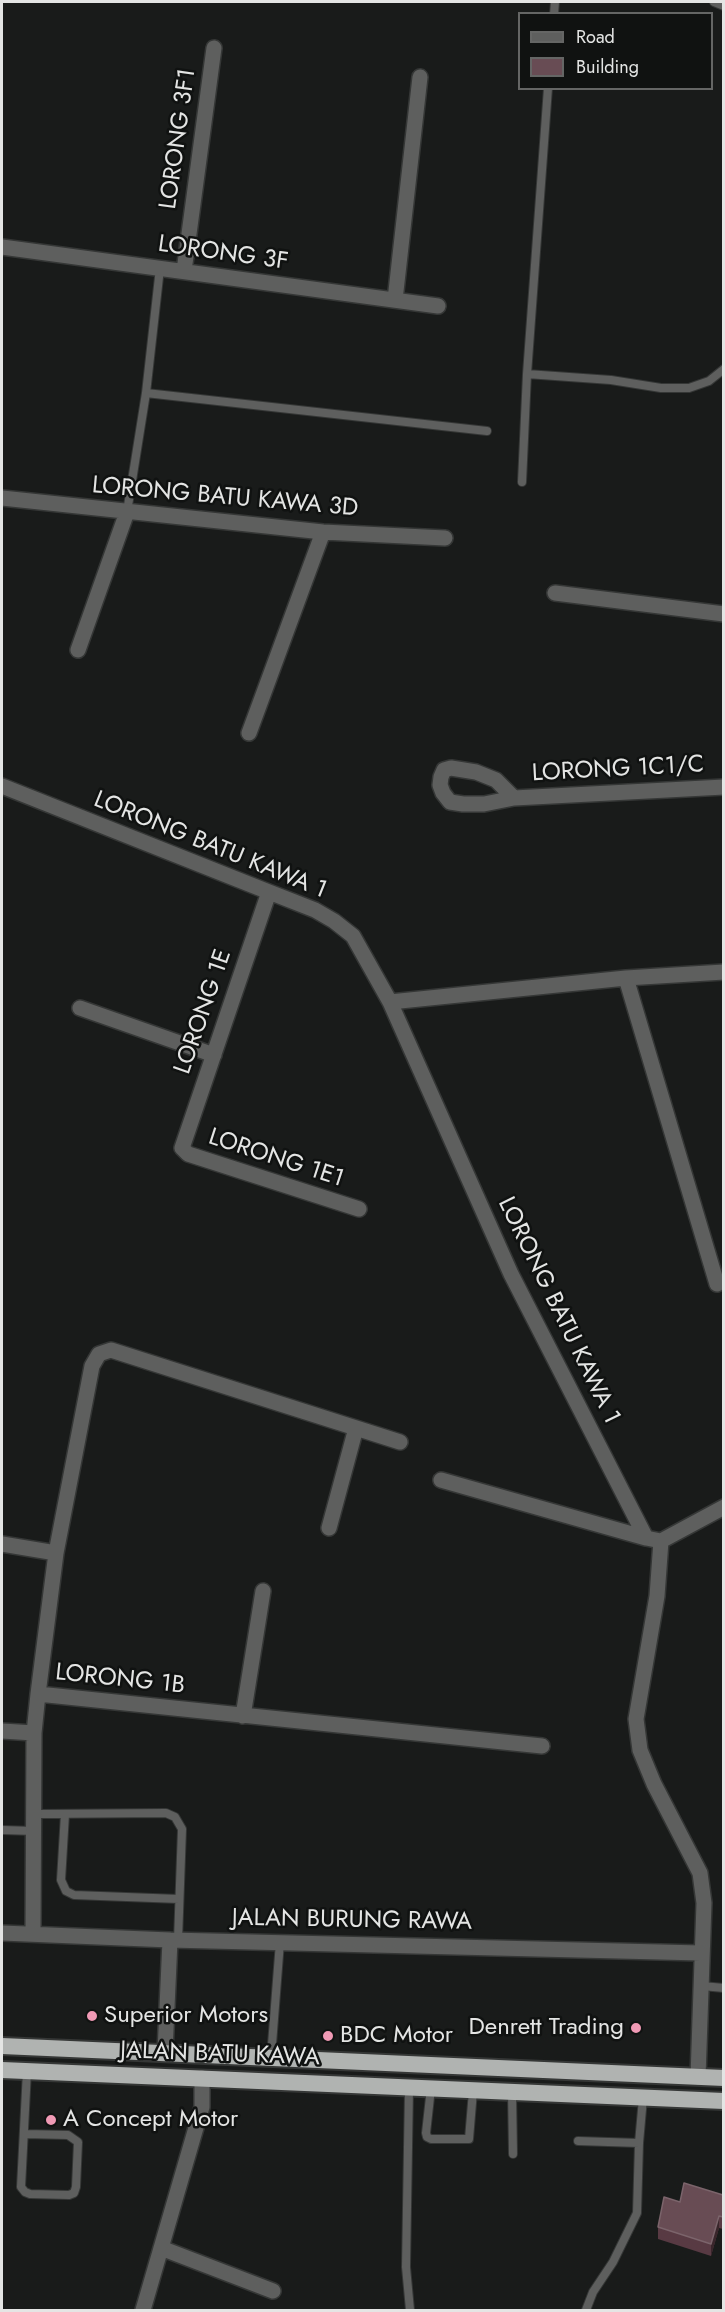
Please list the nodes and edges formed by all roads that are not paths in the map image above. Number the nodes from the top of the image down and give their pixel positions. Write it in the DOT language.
graph roads {
  1 [pos="714,2"];
  2 [pos="723,6"];
  3 [pos="214,48"];
  4 [pos="420,77"];
  5 [pos="548,90"];
  6 [pos="2,247"];
  7 [pos="160,268"];
  8 [pos="183,271"];
  9 [pos="394,300"];
  10 [pos="438,306"];
  11 [pos="723,369"];
  12 [pos="527,374"];
  13 [pos="146,393"];
  14 [pos="487,431"];
  15 [pos="522,482"];
  16 [pos="2,498"];
  17 [pos="127,512"];
  18 [pos="323,532"];
  19 [pos="445,538"];
  20 [pos="555,592"];
  21 [pos="723,614"];
  22 [pos="78,650"];
  23 [pos="249,733"];
  24 [pos="2,786"];
  25 [pos="723,788"];
  26 [pos="514,798"];
  27 [pos="269,892"];
  28 [pos="723,972"];
  29 [pos="626,978"];
  30 [pos="390,1002"];
  31 [pos="80,1008"];
  32 [pos="214,1055"];
  33 [pos="182,1148"];
  34 [pos="359,1209"];
  35 [pos="717,1284"];
  36 [pos="356,1428"];
  37 [pos="400,1442"];
  38 [pos="441,1480"];
  39 [pos="723,1507"];
  40 [pos="329,1528"];
  41 [pos="653,1539"];
  42 [pos="2,1544"];
  43 [pos="56,1553"];
  44 [pos="263,1591"];
  45 [pos="38,1694"];
  46 [pos="243,1716"];
  47 [pos="2,1731"];
  48 [pos="34,1733"];
  49 [pos="542,1746"];
  50 [pos="34,1814"];
  51 [pos="65,1814"];
  52 [pos="2,1830"];
  53 [pos="34,1831"];
  54 [pos="179,1899"];
  55 [pos="2,1933"];
  56 [pos="33,1934"];
  57 [pos="174,1940"];
  58 [pos="280,1942"];
  59 [pos="701,1953"];
  60 [pos="702,1986"];
  61 [pos="723,1988"];
  62 [pos="2,2046"];
  63 [pos="165,2052"];
  64 [pos="271,2057"];
  65 [pos="2,2070"];
  66 [pos="27,2071"];
  67 [pos="698,2077"];
  68 [pos="202,2078"];
  69 [pos="723,2078"];
  70 [pos="409,2087"];
  71 [pos="431,2087"];
  72 [pos="474,2089"];
  73 [pos="512,2091"];
  74 [pos="644,2096"];
  75 [pos="723,2101"];
  76 [pos="25,2134"];
  77 [pos="578,2141"];
  78 [pos="639,2143"];
  79 [pos="513,2154"];
  80 [pos="161,2248"];
  81 [pos="273,2291"];
  82 [pos="143,2310"];
  83 [pos="410,2310"];
  84 [pos="586,2310"];
  1 -- 2 [label="lane"];
  3 -- 8 [label="street, LORONG 3F1"];
  4 -- 9 [label="street"];
  5 -- 12 [label="lane"];
  6 -- 7 [label="street, LORONG 3F"];
  7 -- 8 [label="street, LORONG 3F"];
  7 -- 13 [label="lane"];
  8 -- 9 [label="street, LORONG 3F"];
  9 -- 10 [label="street, LORONG 3F"];
  11 -- 12 [label="lane"];
  12 -- 15 [label="lane"];
  13 -- 14 [label="lane"];
  13 -- 17 [label="lane"];
  16 -- 17 [label="street, LORONG BATU KAWA 3D"];
  17 -- 18 [label="street, LORONG BATU KAWA 3D"];
  17 -- 22 [label="street"];
  18 -- 19 [label="street, LORONG BATU KAWA 3D"];
  18 -- 23 [label="street"];
  20 -- 21 [label="street"];
  24 -- 27 [label="street, LORONG BATU KAWA 1"];
  25 -- 26 [label="street, LORONG 1C1/C"];
  27 -- 30 [label="street, LORONG BATU KAWA 1"];
  27 -- 32 [label="street, LORONG 1E"];
  28 -- 29 [label="street"];
  29 -- 30 [label="street"];
  29 -- 35 [label="street"];
  30 -- 41 [label="street, LORONG BATU KAWA 1"];
  31 -- 32 [label="street"];
  32 -- 33 [label="street, LORONG 1E"];
  33 -- 34 [label="street, LORONG 1E1"];
  36 -- 37 [label="street"];
  36 -- 40 [label="street"];
  36 -- 43 [label="street, LORONG 1B"];
  38 -- 41 [label="street"];
  39 -- 41 [label="street"];
  41 -- 59 [label="street"];
  42 -- 43 [label="street"];
  43 -- 45 [label="street, LORONG 1B"];
  44 -- 46 [label="street"];
  45 -- 46 [label="street, LORONG 1B"];
  45 -- 48 [label="street"];
  46 -- 49 [label="street, LORONG 1B"];
  47 -- 48 [label="street"];
  48 -- 50 [label="street"];
  50 -- 51 [label="lane"];
  50 -- 53 [label="street"];
  51 -- 54 [label="lane"];
  51 -- 54 [label="lane"];
  52 -- 53 [label="lane"];
  53 -- 56 [label="street"];
  54 -- 57 [label="lane"];
  55 -- 56 [label="street, JALAN BURUNG RAWA"];
  56 -- 57 [label="street, JALAN BURUNG RAWA"];
  57 -- 58 [label="street, JALAN BURUNG RAWA"];
  57 -- 63 [label="street"];
  58 -- 59 [label="street, JALAN BURUNG RAWA"];
  58 -- 64 [label="lane"];
  59 -- 60 [label="street"];
  60 -- 61 [label="lane"];
  60 -- 67 [label="street"];
  62 -- 63 [label="highway, JALAN BATU KAWA"];
  63 -- 64 [label="highway, JALAN BATU KAWA"];
  64 -- 67 [label="highway, JALAN BATU KAWA"];
  65 -- 66 [label="highway, JALAN BATU KAWA"];
  66 -- 68 [label="highway, JALAN BATU KAWA"];
  66 -- 76 [label="lane"];
  67 -- 69 [label="highway, JALAN BATU KAWA"];
  68 -- 70 [label="highway, JALAN BATU KAWA"];
  68 -- 80 [label="street"];
  70 -- 71 [label="highway, JALAN BATU KAWA"];
  70 -- 83 [label="lane"];
  71 -- 72 [label="highway, JALAN BATU KAWA"];
  71 -- 72 [label="lane"];
  72 -- 73 [label="highway, JALAN BATU KAWA"];
  73 -- 74 [label="highway, JALAN BATU KAWA"];
  73 -- 79 [label="lane"];
  74 -- 75 [label="highway, JALAN BATU KAWA"];
  74 -- 78 [label="lane"];
  76 -- 76 [label="lane"];
  77 -- 78 [label="lane"];
  78 -- 84 [label="lane"];
  80 -- 81 [label="street"];
  80 -- 82 [label="street"];
}
